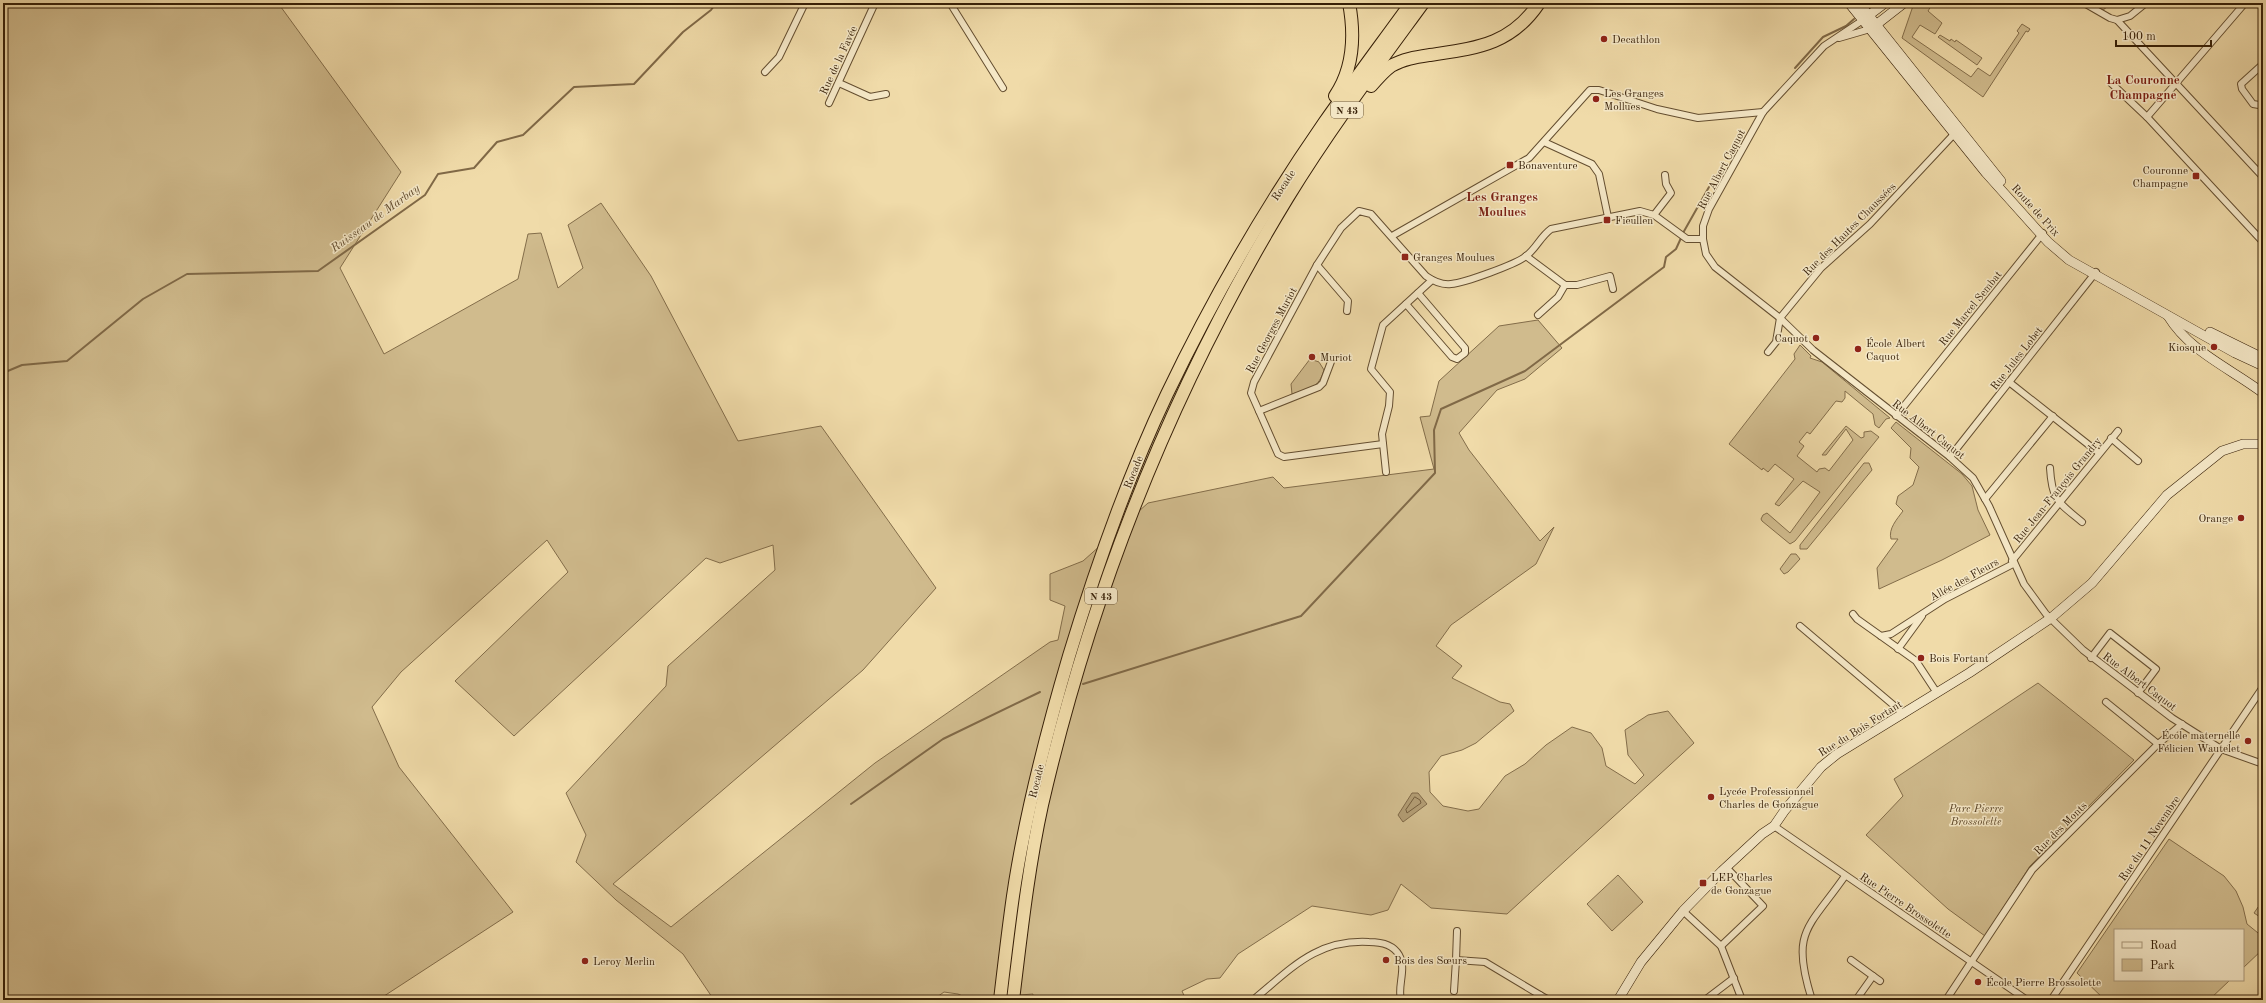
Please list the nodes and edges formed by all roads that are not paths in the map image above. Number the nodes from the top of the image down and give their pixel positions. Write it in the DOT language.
graph roads {
  1 [pos="805,3"];
  2 [pos="876,3"];
  3 [pos="950,3"];
  4 [pos="1349,3"];
  5 [pos="1411,3"];
  6 [pos="1423,3"];
  7 [pos="1539,3"];
  8 [pos="1849,3"];
  9 [pos="1859,3"];
  10 [pos="1885,3"];
  11 [pos="1904,3"];
  12 [pos="2084,3"];
  13 [pos="2146,3"];
  14 [pos="2245,3"];
  15 [pos="1866,18"];
  16 [pos="2117,20"];
  17 [pos="1873,27"];
  18 [pos="1833,40"];
  19 [pos="2263,64"];
  20 [pos="764,72"];
  21 [pos="839,83"];
  22 [pos="2111,83"];
  23 [pos="2175,84"];
  24 [pos="1003,88"];
  25 [pos="886,94"];
  26 [pos="2263,102"];
  27 [pos="829,104"];
  28 [pos="1763,112"];
  29 [pos="2147,117"];
  30 [pos="1323,124"];
  31 [pos="1957,131"];
  32 [pos="1544,142"];
  33 [pos="1309,165"];
  34 [pos="1665,175"];
  35 [pos="2263,177"];
  36 [pos="1654,215"];
  37 [pos="1608,217"];
  38 [pos="2042,233"];
  39 [pos="1392,236"];
  40 [pos="1703,239"];
  41 [pos="2263,242"];
  42 [pos="1526,256"];
  43 [pos="1317,265"];
  44 [pos="2096,272"];
  45 [pos="1432,280"];
  46 [pos="1565,284"];
  47 [pos="1613,289"];
  48 [pos="1418,293"];
  49 [pos="1406,304"];
  50 [pos="1347,311"];
  51 [pos="2168,312"];
  52 [pos="1538,315"];
  53 [pos="1780,318"];
  54 [pos="1768,352"];
  55 [pos="2263,358"];
  56 [pos="1332,359"];
  57 [pos="2263,366"];
  58 [pos="2009,382"];
  59 [pos="2263,393"];
  60 [pos="1259,411"];
  61 [pos="1896,416"];
  62 [pos="2052,416"];
  63 [pos="2118,431"];
  64 [pos="2111,438"];
  65 [pos="1383,444"];
  66 [pos="2263,444"];
  67 [pos="2099,453"];
  68 [pos="1950,457"];
  69 [pos="2138,461"];
  70 [pos="2050,468"];
  71 [pos="1386,472"];
  72 [pos="1985,499"];
  73 [pos="2059,503"];
  74 [pos="2082,522"];
  75 [pos="2013,562"];
  76 [pos="1854,614"];
  77 [pos="1924,614"];
  78 [pos="2051,618"];
  79 [pos="1800,626"];
  80 [pos="1881,636"];
  81 [pos="1898,649"];
  82 [pos="2091,658"];
  83 [pos="2263,687"];
  84 [pos="2138,693"];
  85 [pos="1937,694"];
  86 [pos="2108,704"];
  87 [pos="1904,714"];
  88 [pos="2182,724"];
  89 [pos="2158,744"];
  90 [pos="2221,749"];
  91 [pos="2263,764"];
  92 [pos="1774,826"];
  93 [pos="1726,867"];
  94 [pos="1845,876"];
  95 [pos="1683,911"];
  96 [pos="1457,931"];
  97 [pos="1721,946"];
  98 [pos="1456,960"];
  99 [pos="1851,960"];
  100 [pos="1971,962"];
  101 [pos="1873,976"];
  102 [pos="1734,978"];
  103 [pos="1880,981"];
  104 [pos="1454,991"];
  105 [pos="1539,998"];
  106 [pos="1000,1000"];
  107 [pos="1013,1000"];
  108 [pos="1253,1000"];
  109 [pos="1401,1000"];
  110 [pos="1548,1000"];
  111 [pos="1618,1000"];
  112 [pos="1705,1000"];
  113 [pos="1742,1000"];
  114 [pos="1812,1000"];
  115 [pos="1856,1000"];
  116 [pos="1946,1000"];
  117 [pos="2027,1000"];
  118 [pos="2051,1000"];
  1 -- 20 [label="street"];
  2 -- 21 [label="street, Rue de la Favée"];
  3 -- 24 [label="street"];
  4 -- 30 [label="highway"];
  5 -- 30 [label="highway, Rocade / N 43"];
  6 -- 33 [label="highway, N 43"];
  7 -- 33 [label="highway"];
  8 -- 15 [label="street, Route de Prix"];
  9 -- 15 [label="street, Route de Prix"];
  10 -- 15 [label="street"];
  11 -- 17 [label="street"];
  12 -- 16 [label="street"];
  13 -- 16 [label="street"];
  14 -- 23 [label="street"];
  15 -- 17 [label="street, Route de Prix"];
  15 -- 18 [label="street, Rue Albert Caquot"];
  16 -- 23 [label="street"];
  17 -- 18 [label="street"];
  17 -- 31 [label="street, Route de Prix"];
  18 -- 28 [label="street, Rue Albert Caquot"];
  19 -- 26 [label="street"];
  21 -- 25 [label="street"];
  21 -- 27 [label="street, Rue de la Favée"];
  22 -- 29 [label="street"];
  23 -- 29 [label="street"];
  23 -- 35 [label="street"];
  28 -- 32 [label="street"];
  28 -- 40 [label="street, Rue Albert Caquot"];
  29 -- 41 [label="street"];
  30 -- 106 [label="highway, Rocade / N 43"];
  31 -- 38 [label="street, Route de Prix"];
  31 -- 53 [label="street, Rue des Hautes Chaussées"];
  32 -- 37 [label="street"];
  32 -- 39 [label="street"];
  33 -- 107 [label="highway, N 43"];
  34 -- 36 [label="street"];
  36 -- 37 [label="street"];
  36 -- 40 [label="street"];
  37 -- 42 [label="street"];
  38 -- 44 [label="street, Route de Prix"];
  38 -- 61 [label="street, Rue Marcel Sembat"];
  39 -- 43 [label="street, Rue Georges Muriot"];
  39 -- 45 [label="street, Rue Georges Muriot"];
  40 -- 53 [label="street, Rue Albert Caquot"];
  42 -- 45 [label="street"];
  42 -- 46 [label="street"];
  43 -- 50 [label="street"];
  43 -- 60 [label="street, Rue Georges Muriot"];
  44 -- 51 [label="street, Route de Prix"];
  44 -- 58 [label="street, Rue Jules Lobet"];
  45 -- 48 [label="street"];
  46 -- 47 [label="street"];
  46 -- 52 [label="street"];
  48 -- 49 [label="street"];
  48 -- 49 [label="street"];
  49 -- 65 [label="street"];
  51 -- 55 [label="street, Route de Prix"];
  51 -- 57 [label="street, Route de Prix"];
  51 -- 59 [label="street"];
  53 -- 54 [label="street, Rue des Hautes Chaussées"];
  53 -- 61 [label="street, Rue Albert Caquot"];
  56 -- 60 [label="street"];
  58 -- 62 [label="street"];
  58 -- 68 [label="street, Rue Jules Lobet"];
  60 -- 65 [label="street, Rue Georges Muriot"];
  61 -- 68 [label="street, Rue Albert Caquot"];
  62 -- 67 [label="street"];
  62 -- 72 [label="street"];
  63 -- 64 [label="street, Rue Jean-François Grandry"];
  64 -- 67 [label="street, Rue Jean-François Grandry"];
  64 -- 69 [label="street"];
  65 -- 71 [label="street"];
  66 -- 78 [label="street, Rue du Bois Fortant"];
  67 -- 73 [label="street, Rue Jean-François Grandry"];
  68 -- 72 [label="street, Rue Albert Caquot"];
  70 -- 73 [label="street"];
  72 -- 75 [label="street, Rue Albert Caquot"];
  73 -- 74 [label="street"];
  73 -- 75 [label="street, Rue Jean-François Grandry"];
  75 -- 77 [label="street, Allée des Fleurs"];
  75 -- 78 [label="street, Rue Albert Caquot"];
  76 -- 80 [label="street"];
  77 -- 80 [label="street, Allée des Fleurs"];
  77 -- 81 [label="street, Allée des Fleurs"];
  78 -- 82 [label="street, Rue Albert Caquot"];
  78 -- 85 [label="street, Rue du Bois Fortant"];
  79 -- 87 [label="street"];
  80 -- 81 [label="street"];
  81 -- 85 [label="street"];
  82 -- 84 [label="street, Rue Albert Caquot"];
  82 -- 84 [label="street"];
  83 -- 90 [label="street, Rue du 11 Novembre"];
  84 -- 88 [label="street, Rue Albert Caquot"];
  85 -- 87 [label="street, Rue du Bois Fortant"];
  86 -- 89 [label="street"];
  87 -- 92 [label="street, Rue du Bois Fortant"];
  88 -- 89 [label="street, Rue des Monts"];
  88 -- 90 [label="street, Rue Albert Caquot"];
  89 -- 100 [label="street, Rue des Monts"];
  90 -- 91 [label="street, Rue Albert Caquot"];
  90 -- 118 [label="street, Rue du 11 Novembre"];
  92 -- 93 [label="street, Rue du Bois Fortant"];
  92 -- 94 [label="street, Rue Pierre Brossolette"];
  93 -- 95 [label="street, Rue du Bois Fortant"];
  93 -- 97 [label="street"];
  94 -- 100 [label="street, Rue Pierre Brossolette"];
  94 -- 114 [label="street"];
  95 -- 97 [label="street"];
  95 -- 111 [label="street, Rue du Bois Fortant"];
  96 -- 98 [label="street"];
  97 -- 102 [label="street"];
  98 -- 104 [label="street"];
  98 -- 105 [label="street"];
  99 -- 101 [label="street"];
  100 -- 116 [label="street, Rue des Monts"];
  100 -- 117 [label="street, Rue Pierre Brossolette"];
  101 -- 103 [label="street"];
  101 -- 115 [label="street"];
  102 -- 112 [label="street"];
  102 -- 113 [label="street"];
  105 -- 110 [label="street"];
  108 -- 109 [label="street"];
}
